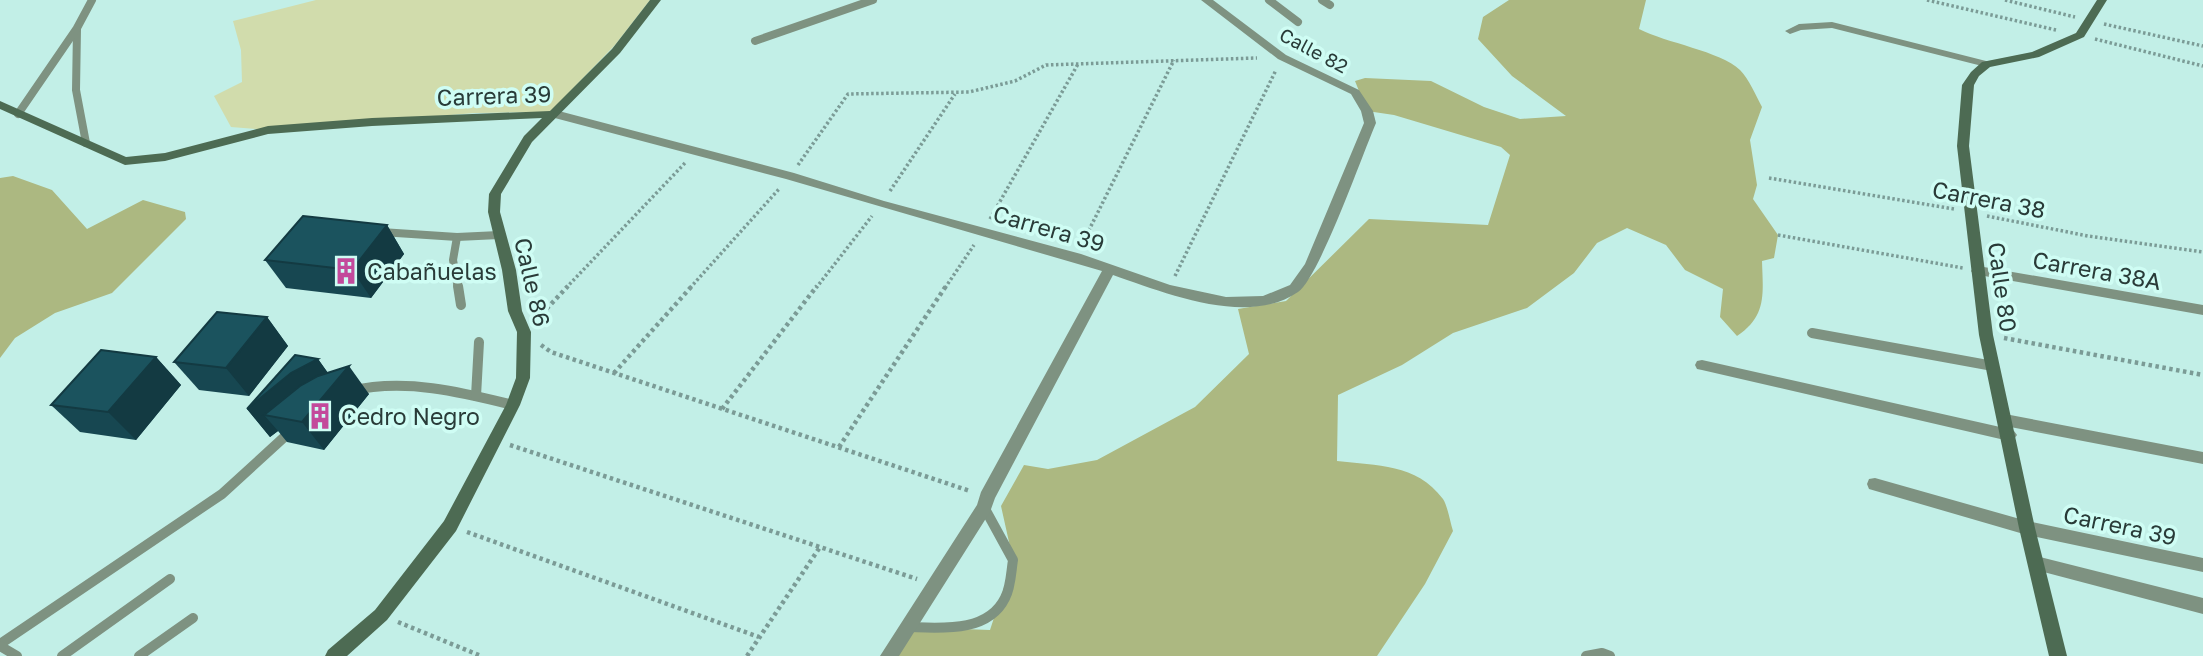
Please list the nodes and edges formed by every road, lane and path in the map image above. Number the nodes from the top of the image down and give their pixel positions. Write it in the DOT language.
graph roads {
  1 [pos="92,0"];
  2 [pos="656,0"];
  3 [pos="873,0"];
  4 [pos="1206,0"];
  5 [pos="1269,0"];
  6 [pos="1927,0"];
  7 [pos="2005,0"];
  8 [pos="2102,0"];
  9 [pos="2090,20"];
  10 [pos="1298,22"];
  11 [pos="77,28"];
  12 [pos="1790,31"];
  13 [pos="2080,35"];
  14 [pos="755,41"];
  15 [pos="2203,46"];
  16 [pos="1282,57"];
  17 [pos="1174,60"];
  18 [pos="1078,64"];
  19 [pos="1986,64"];
  20 [pos="2203,66"];
  21 [pos="955,93"];
  22 [pos="0,105"];
  23 [pos="1367,111"];
  24 [pos="18,114"];
  25 [pos="555,114"];
  26 [pos="86,143"];
  27 [pos="694,153"];
  28 [pos="790,176"];
  29 [pos="1769,178"];
  30 [pos="881,204"];
  31 [pos="1969,212"];
  32 [pos="364,231"];
  33 [pos="983,232"];
  34 [pos="499,235"];
  35 [pos="1778,235"];
  36 [pos="457,237"];
  37 [pos="2203,252"];
  38 [pos="1076,257"];
  39 [pos="1110,269"];
  40 [pos="1978,271"];
  41 [pos="1168,289"];
  42 [pos="461,305"];
  43 [pos="2203,310"];
  44 [pos="524,332"];
  45 [pos="1812,333"];
  46 [pos="1986,335"];
  47 [pos="480,342"];
  48 [pos="1702,365"];
  49 [pos="1993,366"];
  50 [pos="614,373"];
  51 [pos="2203,375"];
  52 [pos="340,395"];
  53 [pos="476,396"];
  54 [pos="513,405"];
  55 [pos="722,409"];
  56 [pos="303,419"];
  57 [pos="2007,428"];
  58 [pos="496,440"];
  59 [pos="839,447"];
  60 [pos="2203,458"];
  61 [pos="1875,484"];
  62 [pos="986,502"];
  63 [pos="450,526"];
  64 [pos="2027,528"];
  65 [pos="820,547"];
  66 [pos="2036,563"];
  67 [pos="2203,565"];
  68 [pos="170,579"];
  69 [pos="935,585"];
  70 [pos="2203,607"];
  71 [pos="381,615"];
  72 [pos="193,618"];
  73 [pos="909,627"];
  74 [pos="759,636"];
  75 [pos="0,645"];
  76 [pos="17,656"];
  77 [pos="62,656"];
  78 [pos="139,656"];
  79 [pos="334,656"];
  80 [pos="481,656"];
  81 [pos="747,656"];
  82 [pos="889,656"];
  83 [pos="1586,656"];
  84 [pos="1610,656"];
  85 [pos="2058,656"];
  1 -- 11 [label="lane"];
  2 -- 25 [label="main road, Calle 86"];
  3 -- 14 [label="lane"];
  4 -- 16 [label="street, Calle 82"];
  5 -- 10 [label="lane"];
  6 -- 13 [label="path"];
  7 -- 9 [label="path"];
  8 -- 9 [label="main road"];
  9 -- 13 [label="main road"];
  9 -- 15 [label="path"];
  11 -- 24 [label="lane"];
  11 -- 26 [label="lane"];
  12 -- 19 [label="street"];
  13 -- 19 [label="main road"];
  13 -- 20 [label="path"];
  16 -- 17 [label="path"];
  16 -- 23 [label="street, Calle 82"];
  16 -- 41 [label="path"];
  17 -- 18 [label="path"];
  17 -- 38 [label="path"];
  18 -- 21 [label="path"];
  18 -- 33 [label="path"];
  19 -- 31 [label="main road, Calle 80"];
  21 -- 28 [label="path"];
  21 -- 30 [label="path"];
  22 -- 24 [label="main road, Carrera 39"];
  23 -- 41 [label="street, Carrera 39"];
  24 -- 26 [label="main road, Carrera 39"];
  25 -- 26 [label="main road, Carrera 39"];
  25 -- 27 [label="street, Carrera 39"];
  25 -- 34 [label="main road, Calle 86"];
  27 -- 28 [label="street, Carrera 39"];
  27 -- 44 [label="path"];
  28 -- 30 [label="street, Carrera 39"];
  28 -- 50 [label="path"];
  29 -- 31 [label="path, Carrera 38"];
  30 -- 33 [label="street, Carrera 39"];
  30 -- 55 [label="path"];
  31 -- 37 [label="path, Carrera 38"];
  31 -- 40 [label="main road, Calle 80"];
  32 -- 36 [label="lane"];
  33 -- 38 [label="street, Carrera 39"];
  33 -- 59 [label="path"];
  34 -- 36 [label="lane"];
  34 -- 44 [label="main road, Calle 86"];
  35 -- 40 [label="path"];
  36 -- 42 [label="lane"];
  38 -- 39 [label="street, Carrera 39"];
  39 -- 41 [label="street, Carrera 39"];
  39 -- 62 [label="street"];
  40 -- 43 [label="street, Carrera 38A"];
  40 -- 46 [label="main road, Calle 80"];
  44 -- 50 [label="path"];
  44 -- 54 [label="main road, Calle 86"];
  45 -- 49 [label="lane"];
  46 -- 49 [label="main road, Calle 80"];
  46 -- 51 [label="path"];
  47 -- 53 [label="lane"];
  48 -- 57 [label="street"];
  49 -- 57 [label="main road, Calle 80"];
  50 -- 55 [label="path"];
  52 -- 53 [label="lane"];
  53 -- 54 [label="lane"];
  54 -- 58 [label="main road, Calle 86"];
  55 -- 59 [label="path"];
  56 -- 75 [label="lane"];
  57 -- 60 [label="street"];
  57 -- 64 [label="main road, Calle 80"];
  58 -- 63 [label="main road, Calle 86"];
  58 -- 65 [label="path"];
  59 -- 62 [label="path"];
  61 -- 64 [label="street, Carrera 39"];
  62 -- 69 [label="street"];
  62 -- 73 [label="lane"];
  63 -- 71 [label="main road, Calle 86"];
  63 -- 74 [label="path"];
  64 -- 66 [label="main road, Calle 80"];
  64 -- 67 [label="street, Carrera 39"];
  65 -- 69 [label="path"];
  65 -- 74 [label="path"];
  66 -- 70 [label="street"];
  66 -- 85 [label="main road, Calle 80"];
  68 -- 77 [label="lane"];
  69 -- 73 [label="street"];
  71 -- 79 [label="main road, Calle 86"];
  71 -- 80 [label="path"];
  72 -- 78 [label="lane"];
  73 -- 82 [label="street"];
  74 -- 81 [label="path"];
  75 -- 76 [label="lane"];
  83 -- 84 [label="lane"];
}
